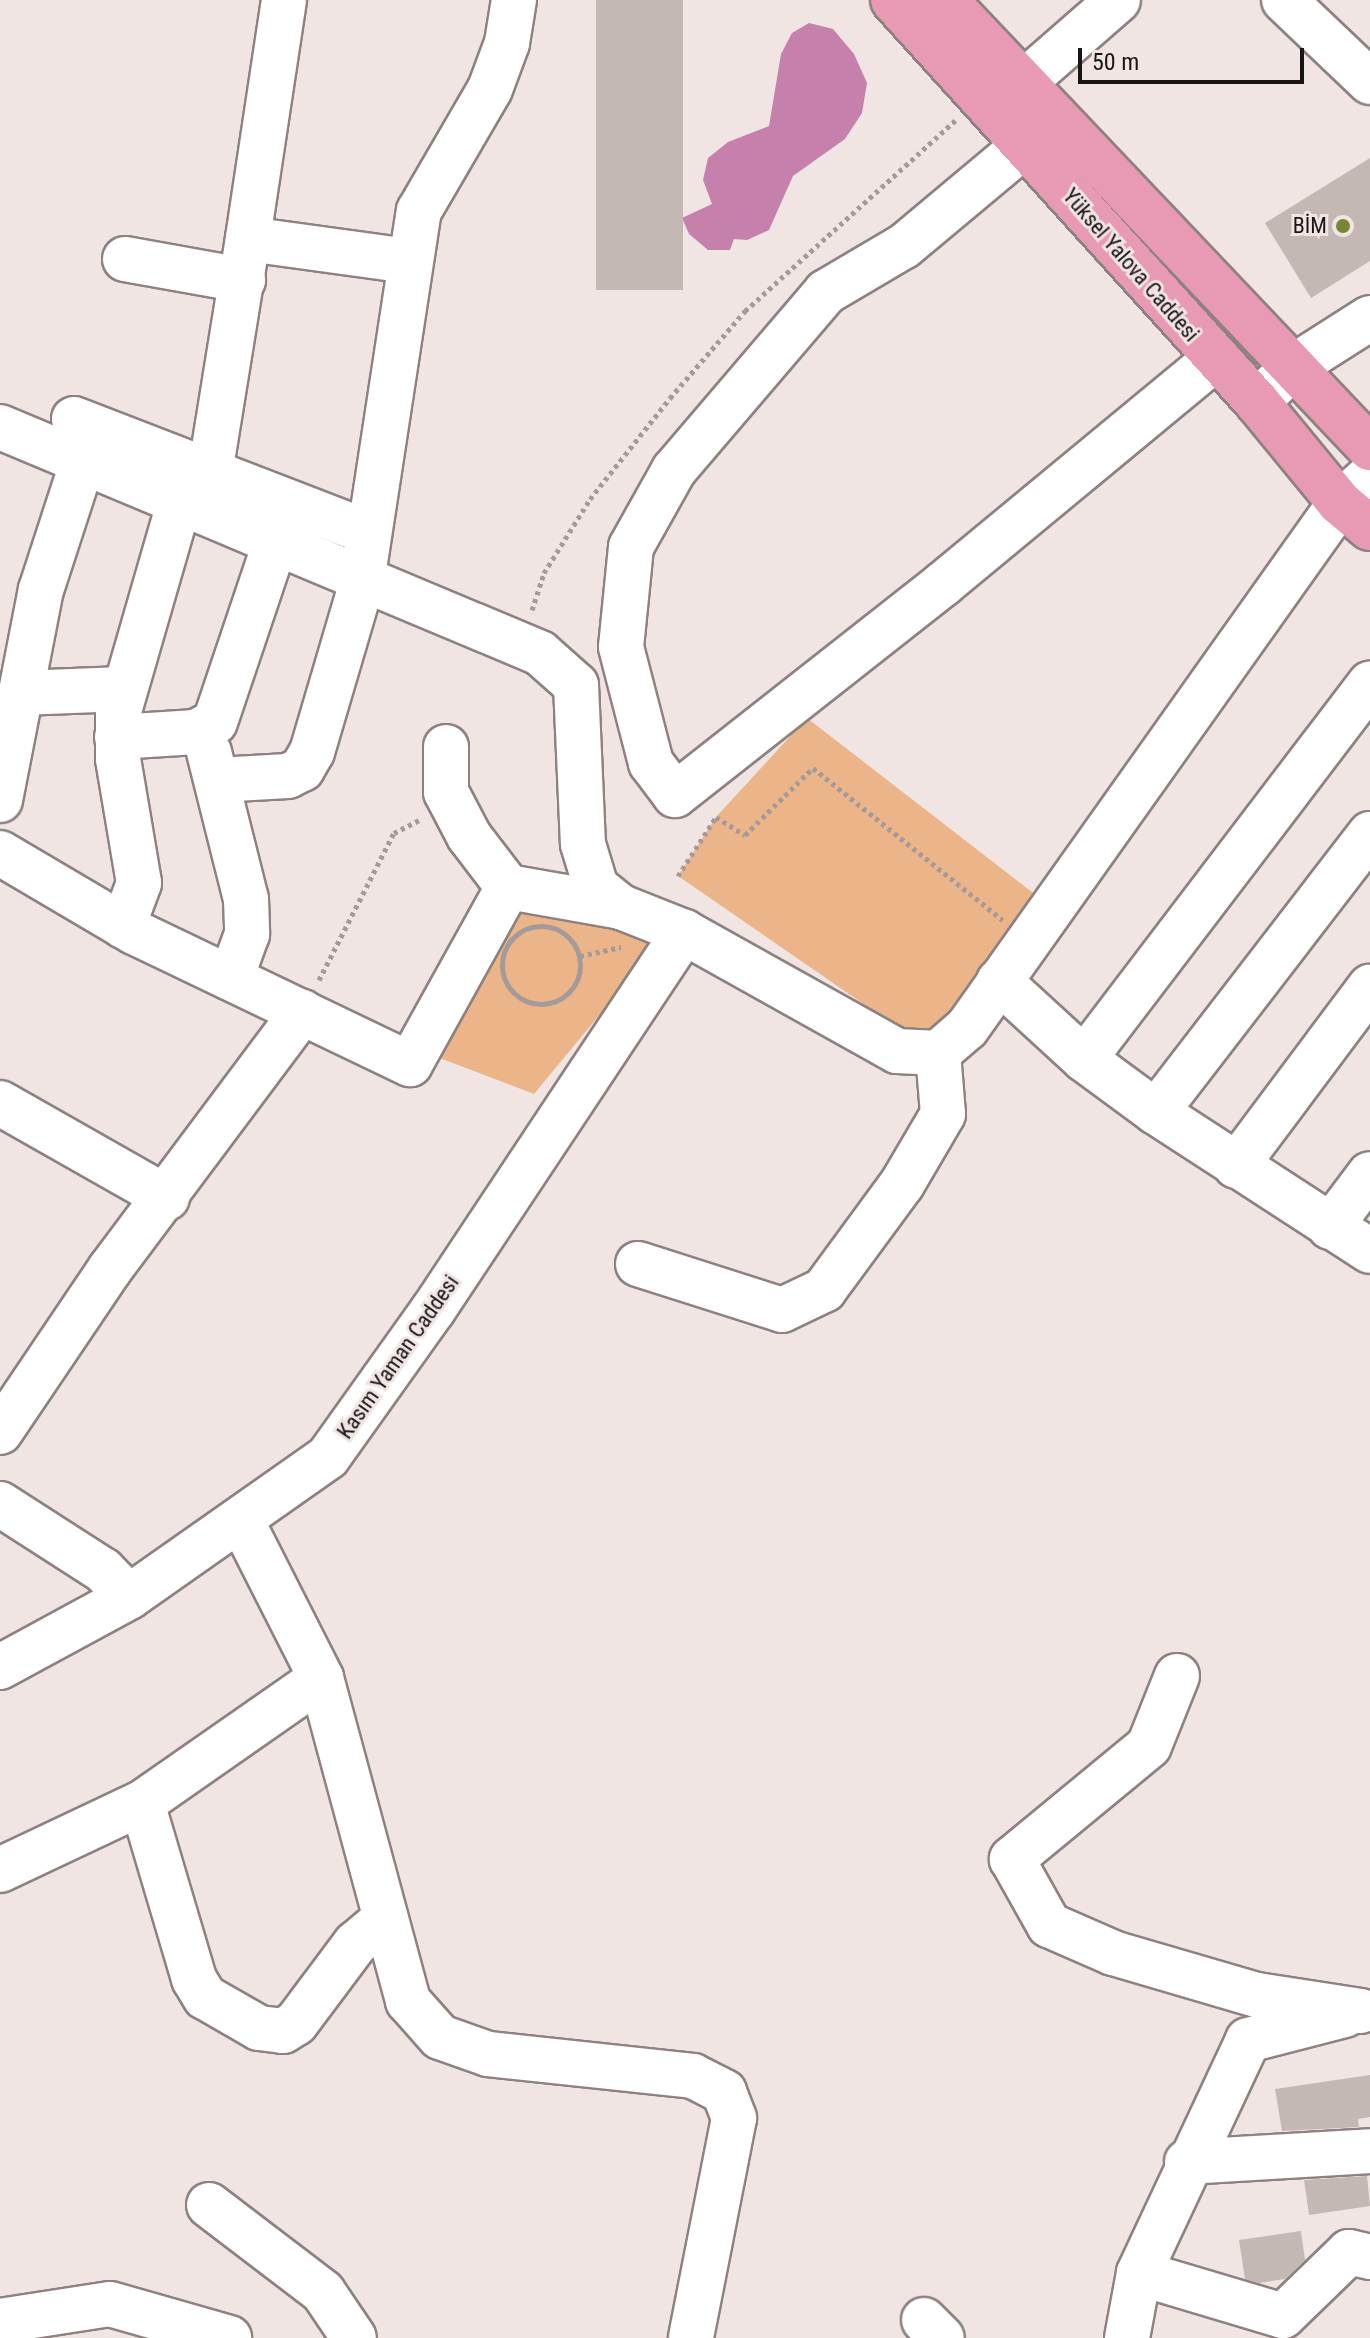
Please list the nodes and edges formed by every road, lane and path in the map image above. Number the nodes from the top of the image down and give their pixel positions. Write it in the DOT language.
graph roads {
  1 [pos="284,0"];
  2 [pos="514,0"];
  3 [pos="893,0"];
  4 [pos="945,0"];
  5 [pos="1118,0"];
  6 [pos="1284,0"];
  7 [pos="1370,82"];
  8 [pos="1023,83"];
  9 [pos="1025,145"];
  10 [pos="125,259"];
  11 [pos="246,260"];
  12 [pos="409,261"];
  13 [pos="1370,318"];
  14 [pos="1214,360"];
  15 [pos="1293,367"];
  16 [pos="1257,402"];
  17 [pos="74,419"];
  18 [pos="0,427"];
  19 [pos="1370,448"];
  20 [pos="83,461"];
  21 [pos="210,473"];
  22 [pos="179,503"];
  23 [pos="1360,503"];
  24 [pos="369,533"];
  25 [pos="275,544"];
  26 [pos="362,582"];
  27 [pos="1370,683"];
  28 [pos="123,689"];
  29 [pos="21,693"];
  30 [pos="203,730"];
  31 [pos="117,737"];
  32 [pos="446,747"];
  33 [pos="217,780"];
  34 [pos="0,800"];
  35 [pos="460,818"];
  36 [pos="1370,834"];
  37 [pos="0,853"];
  38 [pos="678,876"];
  39 [pos="508,887"];
  40 [pos="621,907"];
  41 [pos="1000,917"];
  42 [pos="123,926"];
  43 [pos="684,932"];
  44 [pos="231,978"];
  45 [pos="999,981"];
  46 [pos="1370,987"];
  47 [pos="525,1002"];
  48 [pos="302,1012"];
  49 [pos="938,1053"];
  50 [pos="1084,1059"];
  51 [pos="0,1103"];
  52 [pos="1156,1112"];
  53 [pos="1236,1166"];
  54 [pos="1370,1174"];
  55 [pos="167,1198"];
  56 [pos="1330,1227"];
  57 [pos="1370,1251"];
  58 [pos="638,1264"];
  59 [pos="0,1432"];
  60 [pos="0,1504"];
  61 [pos="242,1522"];
  62 [pos="129,1597"];
  63 [pos="0,1667"];
  64 [pos="1177,1676"];
  65 [pos="321,1678"];
  66 [pos="142,1803"];
  67 [pos="0,1870"];
  68 [pos="386,1918"];
  69 [pos="1365,2012"];
  70 [pos="1370,2151"];
  71 [pos="1187,2162"];
  72 [pos="209,2205"];
  73 [pos="1370,2257"];
  74 [pos="1139,2273"];
  75 [pos="0,2321"];
  76 [pos="229,2338"];
  77 [pos="354,2338"];
  78 [pos="691,2338"];
  79 [pos="1127,2338"];
  1 -- 11 [label="street"];
  2 -- 12 [label="street"];
  3 -- 9 [label="main road, Yüksel Yalova Caddesi"];
  4 -- 8 [label="main road, Yüksel Yalova Caddesi"];
  5 -- 8 [label="street"];
  6 -- 7 [label="street"];
  8 -- 15 [label="main road, Yüksel Yalova Caddesi"];
  9 -- 14 [label="main road, Yüksel Yalova Caddesi"];
  9 -- 14 [label="street"];
  10 -- 11 [label="street"];
  11 -- 12 [label="street"];
  11 -- 21 [label="street"];
  12 -- 24 [label="street"];
  13 -- 15 [label="street"];
  14 -- 16 [label="main road, Yüksel Yalova Caddesi"];
  15 -- 16 [label="street"];
  15 -- 19 [label="main road, Yüksel Yalova Caddesi"];
  16 -- 23 [label="main road, Yüksel Yalova Caddesi"];
  17 -- 21 [label="street"];
  18 -- 20 [label="street"];
  20 -- 22 [label="street"];
  20 -- 29 [label="street"];
  21 -- 24 [label="street"];
  22 -- 25 [label="street"];
  22 -- 28 [label="street"];
  23 -- 45 [label="street"];
  24 -- 26 [label="street"];
  25 -- 26 [label="street"];
  25 -- 30 [label="street"];
  26 -- 33 [label="street"];
  26 -- 40 [label="street"];
  27 -- 50 [label="street"];
  28 -- 29 [label="street"];
  28 -- 31 [label="street"];
  29 -- 34 [label="street"];
  30 -- 31 [label="street"];
  30 -- 33 [label="street"];
  31 -- 42 [label="street"];
  32 -- 35 [label="street"];
  33 -- 44 [label="street"];
  35 -- 39 [label="street"];
  35 -- 48 [label="path"];
  36 -- 52 [label="street"];
  37 -- 42 [label="street"];
  38 -- 41 [label="path"];
  39 -- 40 [label="street"];
  39 -- 48 [label="street"];
  40 -- 43 [label="street"];
  42 -- 44 [label="street"];
  43 -- 49 [label="street"];
  43 -- 61 [label="street, Kasım Yaman Caddesi"];
  44 -- 48 [label="street"];
  45 -- 49 [label="street"];
  45 -- 50 [label="street"];
  46 -- 53 [label="street"];
  47 -- 47 [label="path"];
  48 -- 55 [label="street"];
  49 -- 58 [label="street"];
  50 -- 52 [label="street"];
  51 -- 55 [label="street"];
  52 -- 53 [label="street"];
  53 -- 56 [label="street"];
  54 -- 56 [label="street"];
  55 -- 59 [label="street"];
  56 -- 57 [label="street"];
  60 -- 62 [label="street"];
  61 -- 62 [label="street, Kasım Yaman Caddesi"];
  61 -- 65 [label="street"];
  62 -- 63 [label="street, Kasım Yaman Caddesi"];
  64 -- 69 [label="street"];
  65 -- 66 [label="street"];
  65 -- 68 [label="street"];
  66 -- 67 [label="street"];
  66 -- 68 [label="street"];
  68 -- 78 [label="street"];
  69 -- 71 [label="street"];
  70 -- 71 [label="street"];
  71 -- 74 [label="street"];
  72 -- 77 [label="street"];
  73 -- 74 [label="street"];
  74 -- 79 [label="street"];
  75 -- 76 [label="street"];
}
